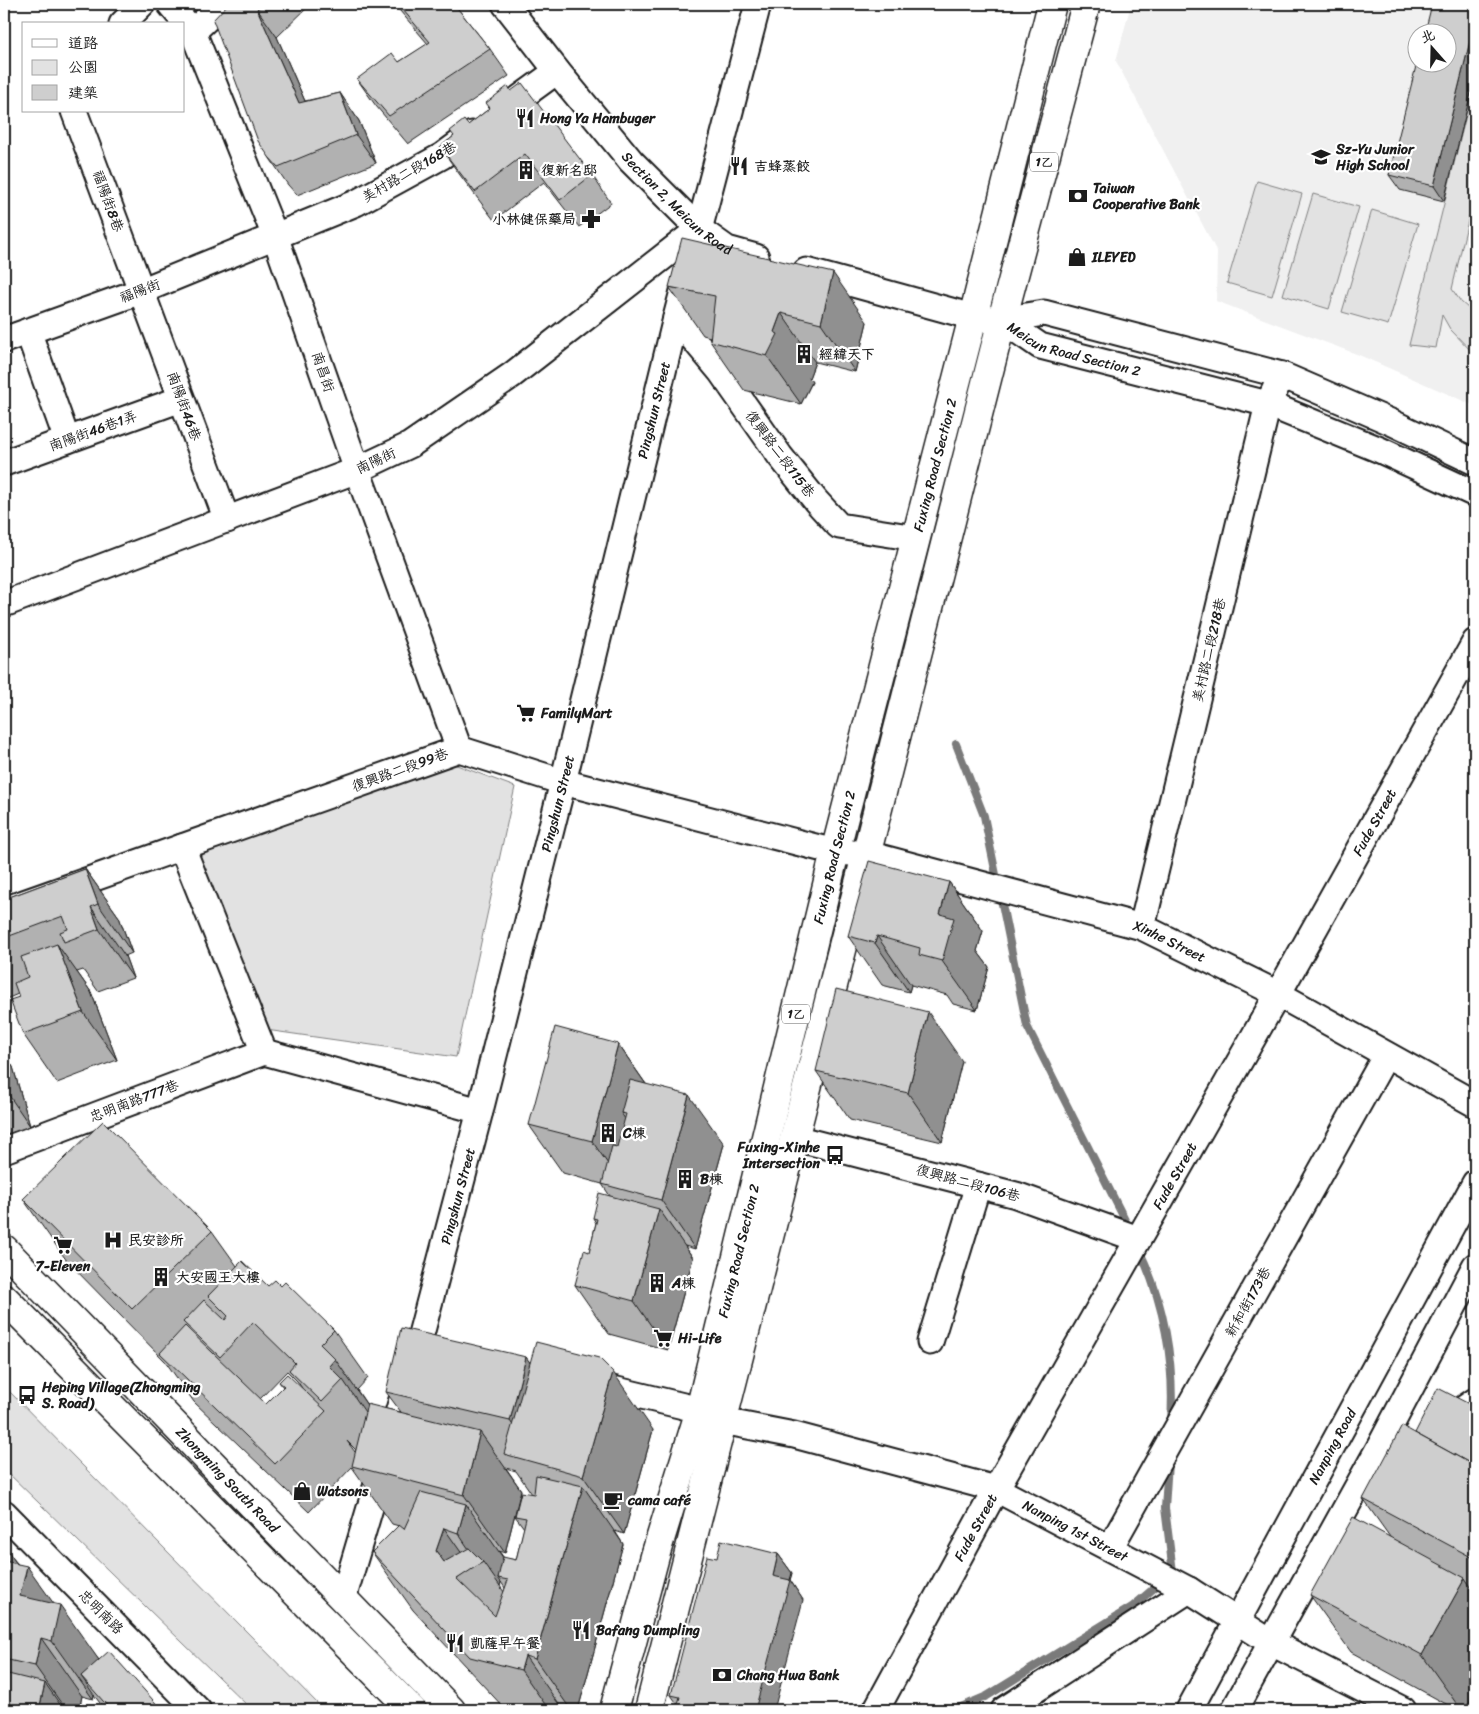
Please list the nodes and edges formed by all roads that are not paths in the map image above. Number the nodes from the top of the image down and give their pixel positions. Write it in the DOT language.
graph roads {
  1 [pos="142,4"];
  2 [pos="170,4"];
  3 [pos="222,4"];
  4 [pos="505,4"];
  5 [pos="1052,4"];
  6 [pos="1086,4"];
  7 [pos="750,6"];
  8 [pos="124,22"];
  9 [pos="185,22"];
  10 [pos="185,22"];
  11 [pos="193,32"];
  12 [pos="557,71"];
  13 [pos="74,112"];
  14 [pos="699,229"];
  15 [pos="275,236"];
  16 [pos="141,291"];
  17 [pos="973,316"];
  18 [pos="676,318"];
  19 [pos="1002,320"];
  20 [pos="28,331"];
  21 [pos="4,340"];
  22 [pos="1282,375"];
  23 [pos="182,399"];
  24 [pos="1268,404"];
  25 [pos="67,440"];
  26 [pos="1475,462"];
  27 [pos="4,463"];
  28 [pos="357,470"];
  29 [pos="1475,494"];
  30 [pos="227,520"];
  31 [pos="916,538"];
  32 [pos="4,604"];
  33 [pos="1475,642"];
  34 [pos="459,749"];
  35 [pos="563,782"];
  36 [pos="182,848"];
  37 [pos="835,852"];
  38 [pos="868,854"];
  39 [pos="4,910"];
  40 [pos="1142,927"];
  41 [pos="1278,994"];
  42 [pos="264,1052"];
  43 [pos="1386,1055"];
  44 [pos="1475,1104"];
  45 [pos="480,1112"];
  46 [pos="795,1138"];
  47 [pos="4,1150"];
  48 [pos="1475,1183"];
  49 [pos="978,1185"];
  50 [pos="1138,1239"];
  51 [pos="4,1249"];
  52 [pos="1475,1266"];
  53 [pos="4,1298"];
  54 [pos="930,1342"];
  55 [pos="574,1380"];
  56 [pos="1475,1401"];
  57 [pos="711,1416"];
  58 [pos="1380,1446"];
  59 [pos="996,1489"];
  60 [pos="4,1513"];
  61 [pos="1110,1548"];
  62 [pos="1189,1590"];
  63 [pos="343,1599"];
  64 [pos="1237,1621"];
  65 [pos="1272,1643"];
  66 [pos="198,1710"];
  67 [pos="412,1710"];
  68 [pos="451,1710"];
  69 [pos="614,1710"];
  70 [pos="649,1710"];
  71 [pos="876,1710"];
  72 [pos="1004,1710"];
  73 [pos="1188,1710"];
  74 [pos="1234,1710"];
  75 [pos="1403,1710"];
  1 -- 8 [label="street"];
  2 -- 9 [label="street, 南昌街"];
  3 -- 11 [label="street"];
  4 -- 12 [label="street, Section 2, Meicun Road"];
  5 -- 17 [label="main road, Fuxing Road Section 2 / 1乙"];
  6 -- 19 [label="main road, Fuxing Road Section 2 / 1乙"];
  7 -- 14 [label="street, Pingshun Street"];
  10 -- 11 [label="street, 南昌街"];
  11 -- 15 [label="street, 南昌街"];
  12 -- 14 [label="street, Section 2, Meicun Road"];
  12 -- 15 [label="street, 美村路二段168巷"];
  13 -- 16 [label="street, 福陽街8巷"];
  14 -- 17 [label="street, Section 2, Meicun Road"];
  14 -- 18 [label="street, Pingshun Street"];
  14 -- 28 [label="street, 南陽街"];
  15 -- 16 [label="street, 福陽街"];
  15 -- 28 [label="street, 南昌街"];
  16 -- 20 [label="street, 福陽街"];
  16 -- 23 [label="street, 南陽街46巷"];
  17 -- 19 [label="street, Section 2, Meicun Road"];
  17 -- 31 [label="main road, Fuxing Road Section 2 / 1乙"];
  18 -- 31 [label="street, 復興路二段115巷"];
  18 -- 35 [label="street, Pingshun Street"];
  19 -- 22 [label="street, Meicun Road Section 2"];
  19 -- 24 [label="street, Meicun Road Section 2"];
  19 -- 38 [label="main road, Fuxing Road Section 2 / 1乙"];
  20 -- 21 [label="street, 福陽街"];
  20 -- 25 [label="street"];
  22 -- 24 [label="street, 美村路二段218巷"];
  22 -- 26 [label="street, Meicun Road Section 2"];
  23 -- 25 [label="street, 南陽街46巷1弄"];
  23 -- 30 [label="street, 南陽街46巷"];
  24 -- 29 [label="street, Meicun Road Section 2"];
  24 -- 40 [label="street, 美村路二段218巷"];
  25 -- 27 [label="street, 南陽街46巷1弄"];
  28 -- 30 [label="street, 南陽街"];
  28 -- 34 [label="street, 南昌街"];
  30 -- 32 [label="street, 南陽街"];
  31 -- 37 [label="main road, Fuxing Road Section 2 / 1乙"];
  33 -- 41 [label="street, Fude Street"];
  34 -- 35 [label="street, 復興路二段99巷"];
  34 -- 36 [label="street, 復興路二段99巷"];
  35 -- 37 [label="street, 復興路二段99巷"];
  35 -- 45 [label="street, Pingshun Street"];
  36 -- 39 [label="street, 復興路二段99巷"];
  36 -- 42 [label="street"];
  37 -- 38 [label="street, Xinhe Street"];
  37 -- 57 [label="main road, Fuxing Road Section 2 / 1乙"];
  38 -- 40 [label="street, Xinhe Street"];
  38 -- 46 [label="main road, Fuxing Road Section 2 / 1乙"];
  40 -- 41 [label="street, Xinhe Street"];
  41 -- 43 [label="street, Xinhe Street"];
  41 -- 50 [label="street, Fude Street"];
  42 -- 45 [label="street"];
  42 -- 47 [label="street, 忠明南路777巷"];
  43 -- 44 [label="street, Xinhe Street"];
  43 -- 61 [label="street, 新和街173巷"];
  45 -- 63 [label="street, Pingshun Street"];
  46 -- 49 [label="street, 復興路二段106巷"];
  46 -- 57 [label="main road, Fuxing Road Section 2 / 1乙"];
  48 -- 64 [label="street, Nanping Road"];
  49 -- 50 [label="street, 復興路二段106巷"];
  49 -- 54 [label="street"];
  50 -- 59 [label="street, Fude Street"];
  51 -- 63 [label="main road, Zhongming South Road"];
  52 -- 58 [label="street"];
  53 -- 67 [label="main road"];
  55 -- 57 [label="street, Nanping 1st Street"];
  56 -- 58 [label="street"];
  57 -- 59 [label="street, Nanping 1st Street"];
  57 -- 69 [label="main road, Fuxing Road Section 2 / 1乙"];
  57 -- 70 [label="main road, Fuxing Road Section 2 / 1乙"];
  58 -- 65 [label="street"];
  59 -- 61 [label="street, Nanping 1st Street"];
  59 -- 71 [label="street, Fude Street"];
  60 -- 66 [label="street, 忠明南路"];
  61 -- 62 [label="street, Nanping 1st Street"];
  62 -- 64 [label="street, Nanping 1st Street"];
  62 -- 72 [label="street"];
  63 -- 68 [label="main road, Zhongming South Road"];
  64 -- 65 [label="street, Nanping 1st Street"];
  64 -- 73 [label="street, Nanping Road"];
  65 -- 74 [label="street"];
  65 -- 75 [label="street, Nanping 1st Street"];
}
